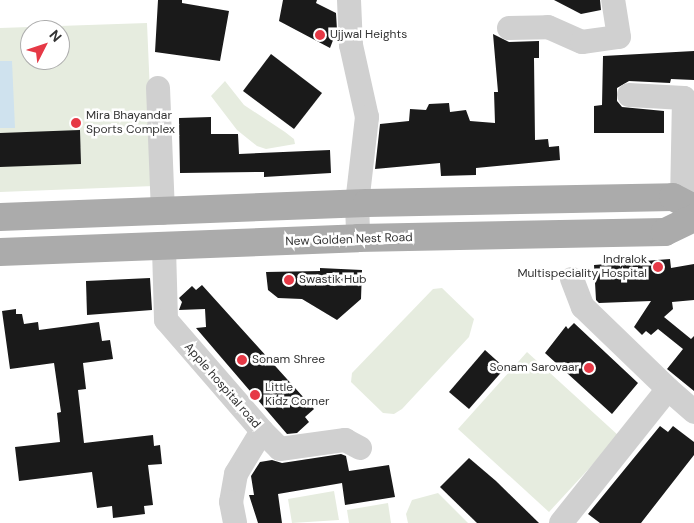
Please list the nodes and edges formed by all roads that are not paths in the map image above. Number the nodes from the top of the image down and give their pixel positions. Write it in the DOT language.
graph roads {
  1 [pos="349,0"];
  2 [pos="613,0"];
  3 [pos="509,28"];
  4 [pos="158,88"];
  5 [pos="629,95"];
  6 [pos="357,204"];
  7 [pos="690,209"];
  8 [pos="163,213"];
  9 [pos="0,217"];
  10 [pos="358,238"];
  11 [pos="164,248"];
  12 [pos="0,252"];
  13 [pos="572,280"];
  14 [pos="668,389"];
  15 [pos="694,412"];
  16 [pos="262,431"];
  17 [pos="360,448"];
  18 [pos="235,523"];
  19 [pos="562,523"];
  1 -- 6 [label="street"];
  2 -- 3 [label="street"];
  4 -- 8 [label="street"];
  5 -- 7 [label="street"];
  6 -- 7 [label="main road"];
  6 -- 8 [label="main road"];
  6 -- 10 [label="street"];
  7 -- 10 [label="main road, New Golden Nest Road"];
  8 -- 9 [label="main road"];
  10 -- 11 [label="main road, New Golden Nest Road"];
  11 -- 12 [label="main road, New Golden Nest Road"];
  11 -- 16 [label="street, Apple hospital road"];
  13 -- 14 [label="street"];
  14 -- 15 [label="street"];
  14 -- 19 [label="street"];
  16 -- 17 [label="street"];
  16 -- 18 [label="street, Apple hospital road"];
}
